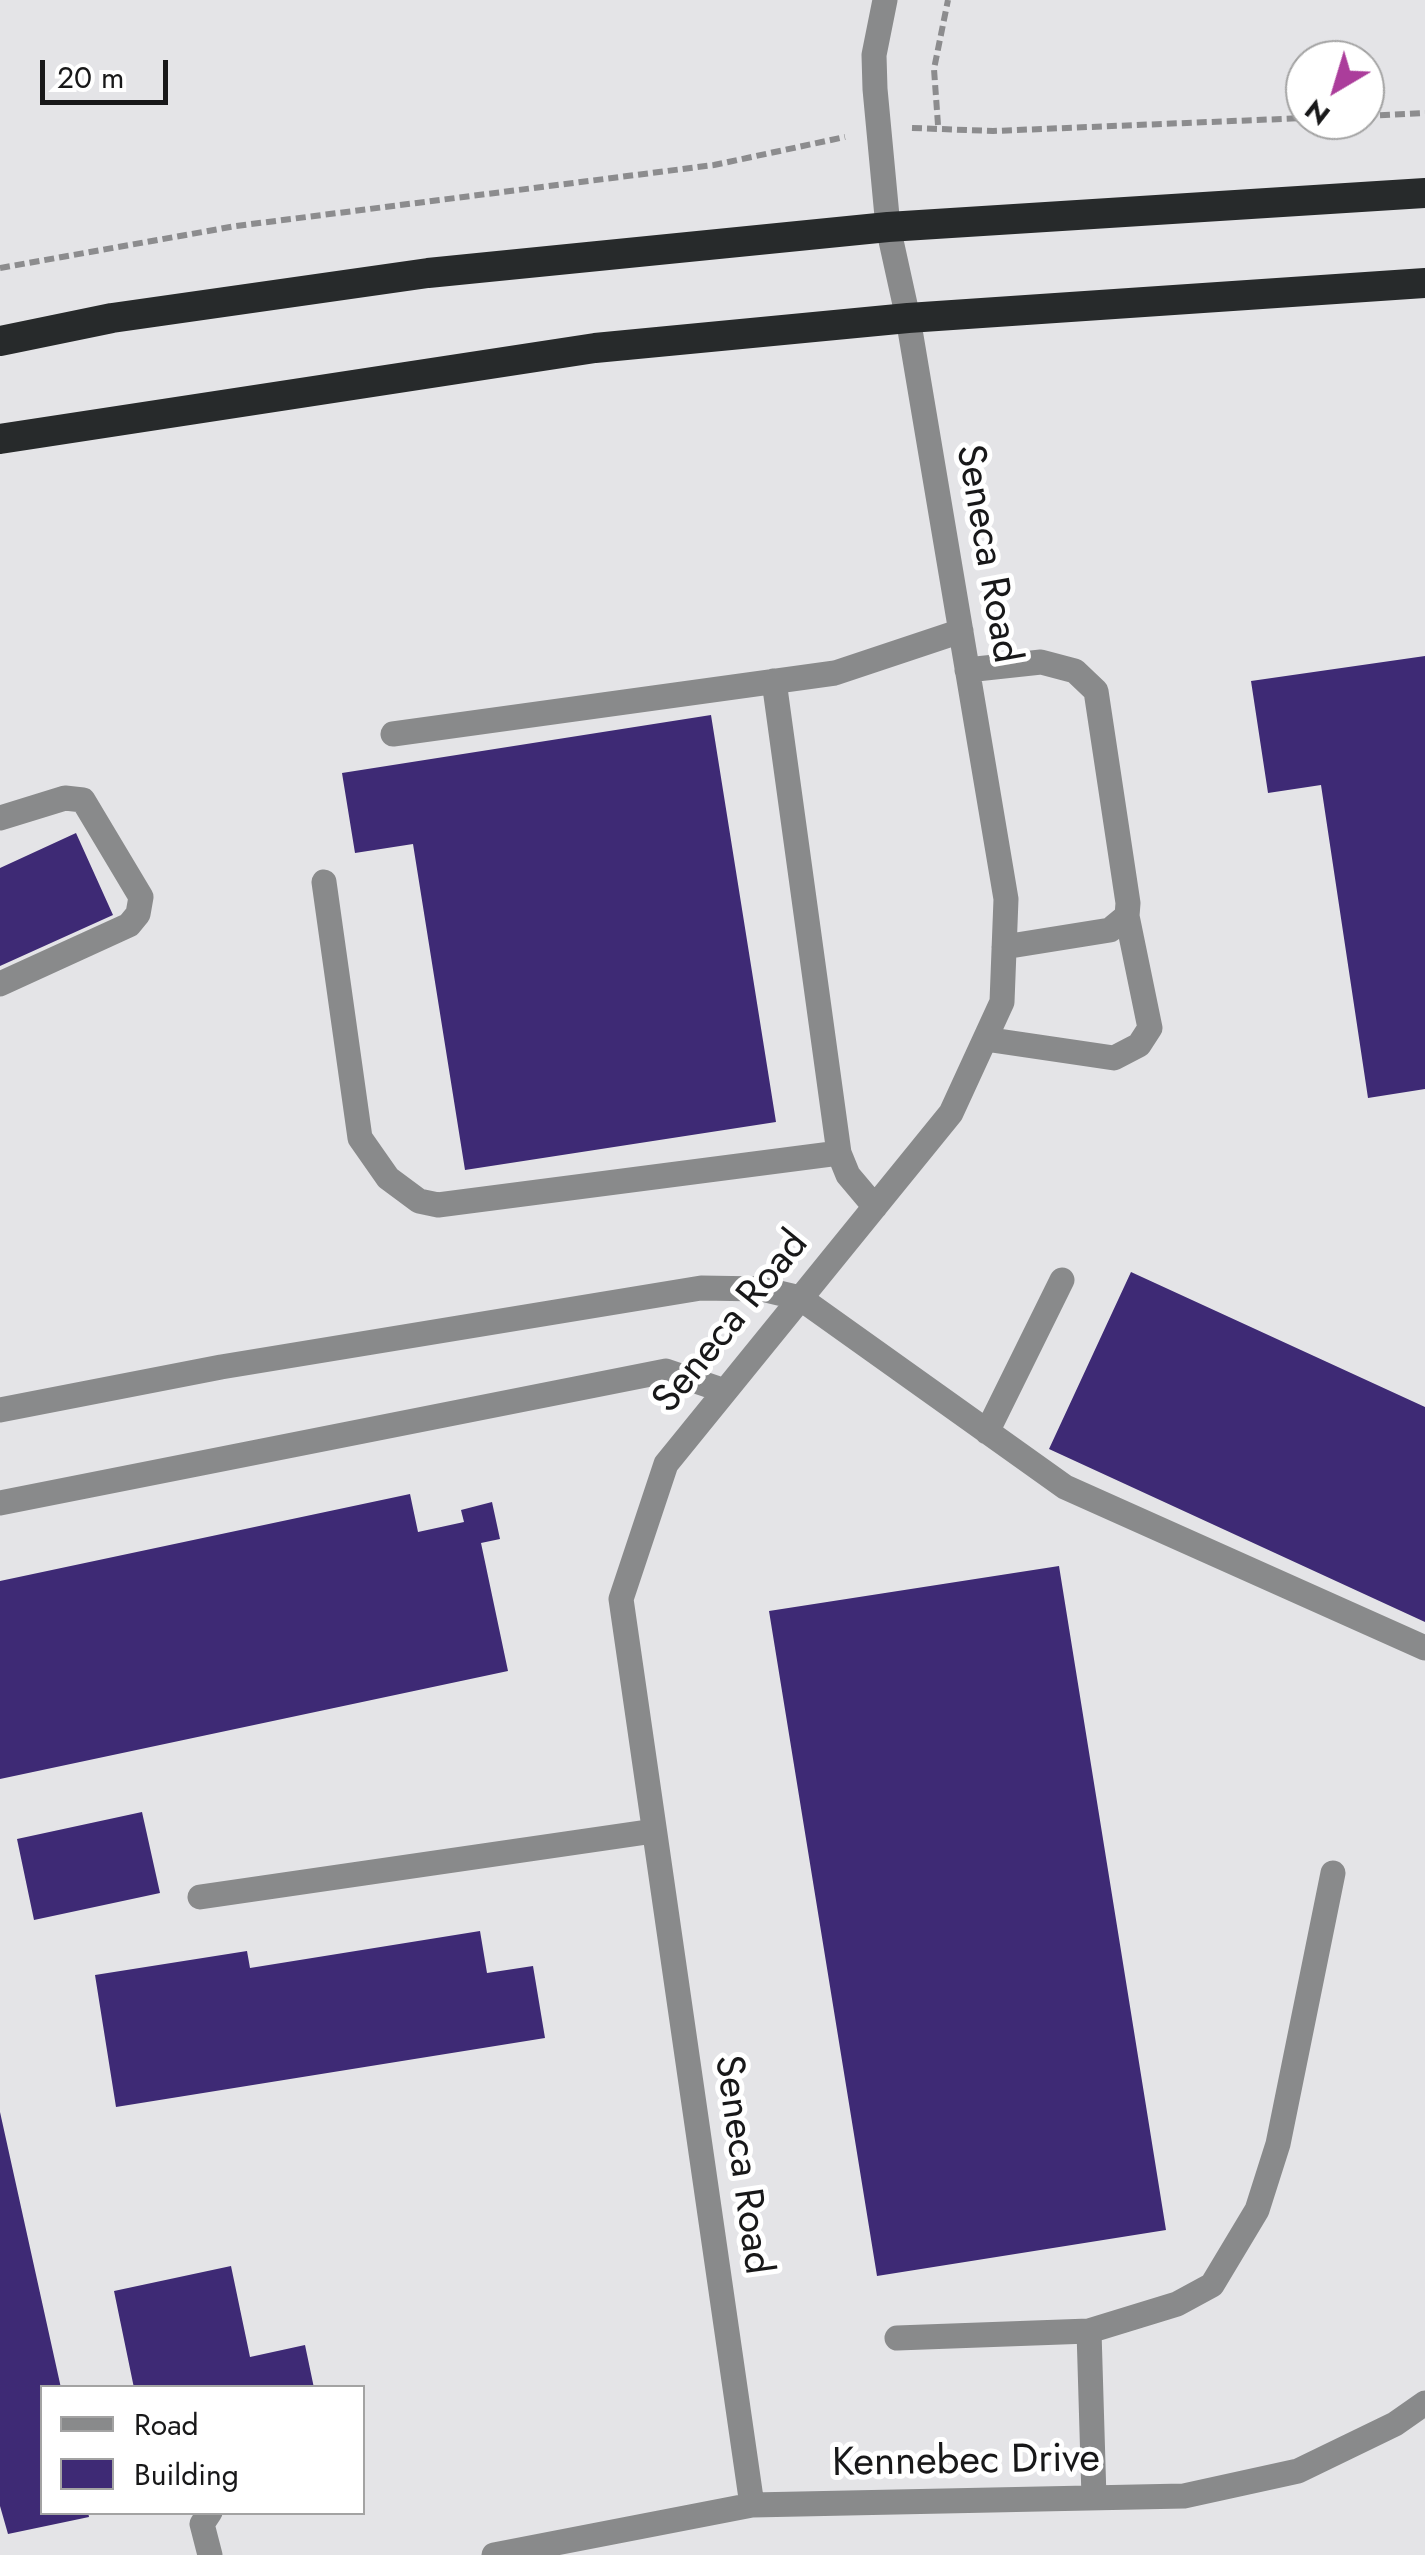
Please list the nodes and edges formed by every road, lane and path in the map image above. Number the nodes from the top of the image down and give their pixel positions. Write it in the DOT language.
graph roads {
  1 [pos="884,0"];
  2 [pos="948,0"];
  3 [pos="1425,114"];
  4 [pos="1385,115"];
  5 [pos="1285,119"];
  6 [pos="938,126"];
  7 [pos="880,131"];
  8 [pos="1425,192"];
  9 [pos="888,228"];
  10 [pos="0,268"];
  11 [pos="1425,283"];
  12 [pos="908,318"];
  13 [pos="0,341"];
  14 [pos="0,439"];
  15 [pos="960,631"];
  16 [pos="968,670"];
  17 [pos="774,682"];
  18 [pos="392,734"];
  19 [pos="0,818"];
  20 [pos="324,882"];
  21 [pos="1127,916"];
  22 [pos="1004,948"];
  23 [pos="0,984"];
  24 [pos="985,1039"];
  25 [pos="839,1153"];
  26 [pos="875,1206"];
  27 [pos="1062,1280"];
  28 [pos="800,1298"];
  29 [pos="725,1391"];
  30 [pos="0,1410"];
  31 [pos="987,1432"];
  32 [pos="0,1503"];
  33 [pos="1425,1648"];
  34 [pos="654,1831"];
  35 [pos="1333,1873"];
  36 [pos="200,1897"];
  37 [pos="1089,2331"];
  38 [pos="897,2338"];
  39 [pos="1425,2403"];
  40 [pos="1094,2498"];
  41 [pos="752,2505"];
  42 [pos="208,2515"];
  43 [pos="210,2555"];
  44 [pos="494,2555"];
  1 -- 7 [label="street, Seneca Road"];
  2 -- 6 [label="path"];
  3 -- 4 [label="path"];
  5 -- 6 [label="path"];
  6 -- 7 [label="path"];
  7 -- 9 [label="street, Seneca Road"];
  7 -- 10 [label="path"];
  8 -- 9 [label="highway"];
  9 -- 12 [label="street, Seneca Road"];
  9 -- 13 [label="highway"];
  11 -- 12 [label="highway"];
  12 -- 14 [label="highway"];
  12 -- 15 [label="street, Seneca Road"];
  15 -- 16 [label="street, Seneca Road"];
  15 -- 17 [label="street"];
  16 -- 21 [label="street"];
  16 -- 22 [label="street, Seneca Road"];
  17 -- 18 [label="street"];
  17 -- 25 [label="street"];
  19 -- 23 [label="street"];
  20 -- 25 [label="street"];
  21 -- 22 [label="street"];
  21 -- 24 [label="street"];
  22 -- 24 [label="street, Seneca Road"];
  24 -- 26 [label="street, Seneca Road"];
  25 -- 26 [label="street"];
  26 -- 28 [label="street, Seneca Road"];
  27 -- 31 [label="street"];
  28 -- 29 [label="street, Seneca Road"];
  28 -- 30 [label="street"];
  28 -- 31 [label="street"];
  29 -- 32 [label="street"];
  29 -- 34 [label="street, Seneca Road"];
  31 -- 33 [label="street"];
  34 -- 36 [label="street"];
  34 -- 41 [label="street, Seneca Road"];
  35 -- 37 [label="street"];
  37 -- 38 [label="street"];
  37 -- 40 [label="street"];
  39 -- 40 [label="street, Kennebec Drive"];
  40 -- 41 [label="street, Kennebec Drive"];
  41 -- 44 [label="street, Kennebec Drive"];
  42 -- 43 [label="street"];
}
